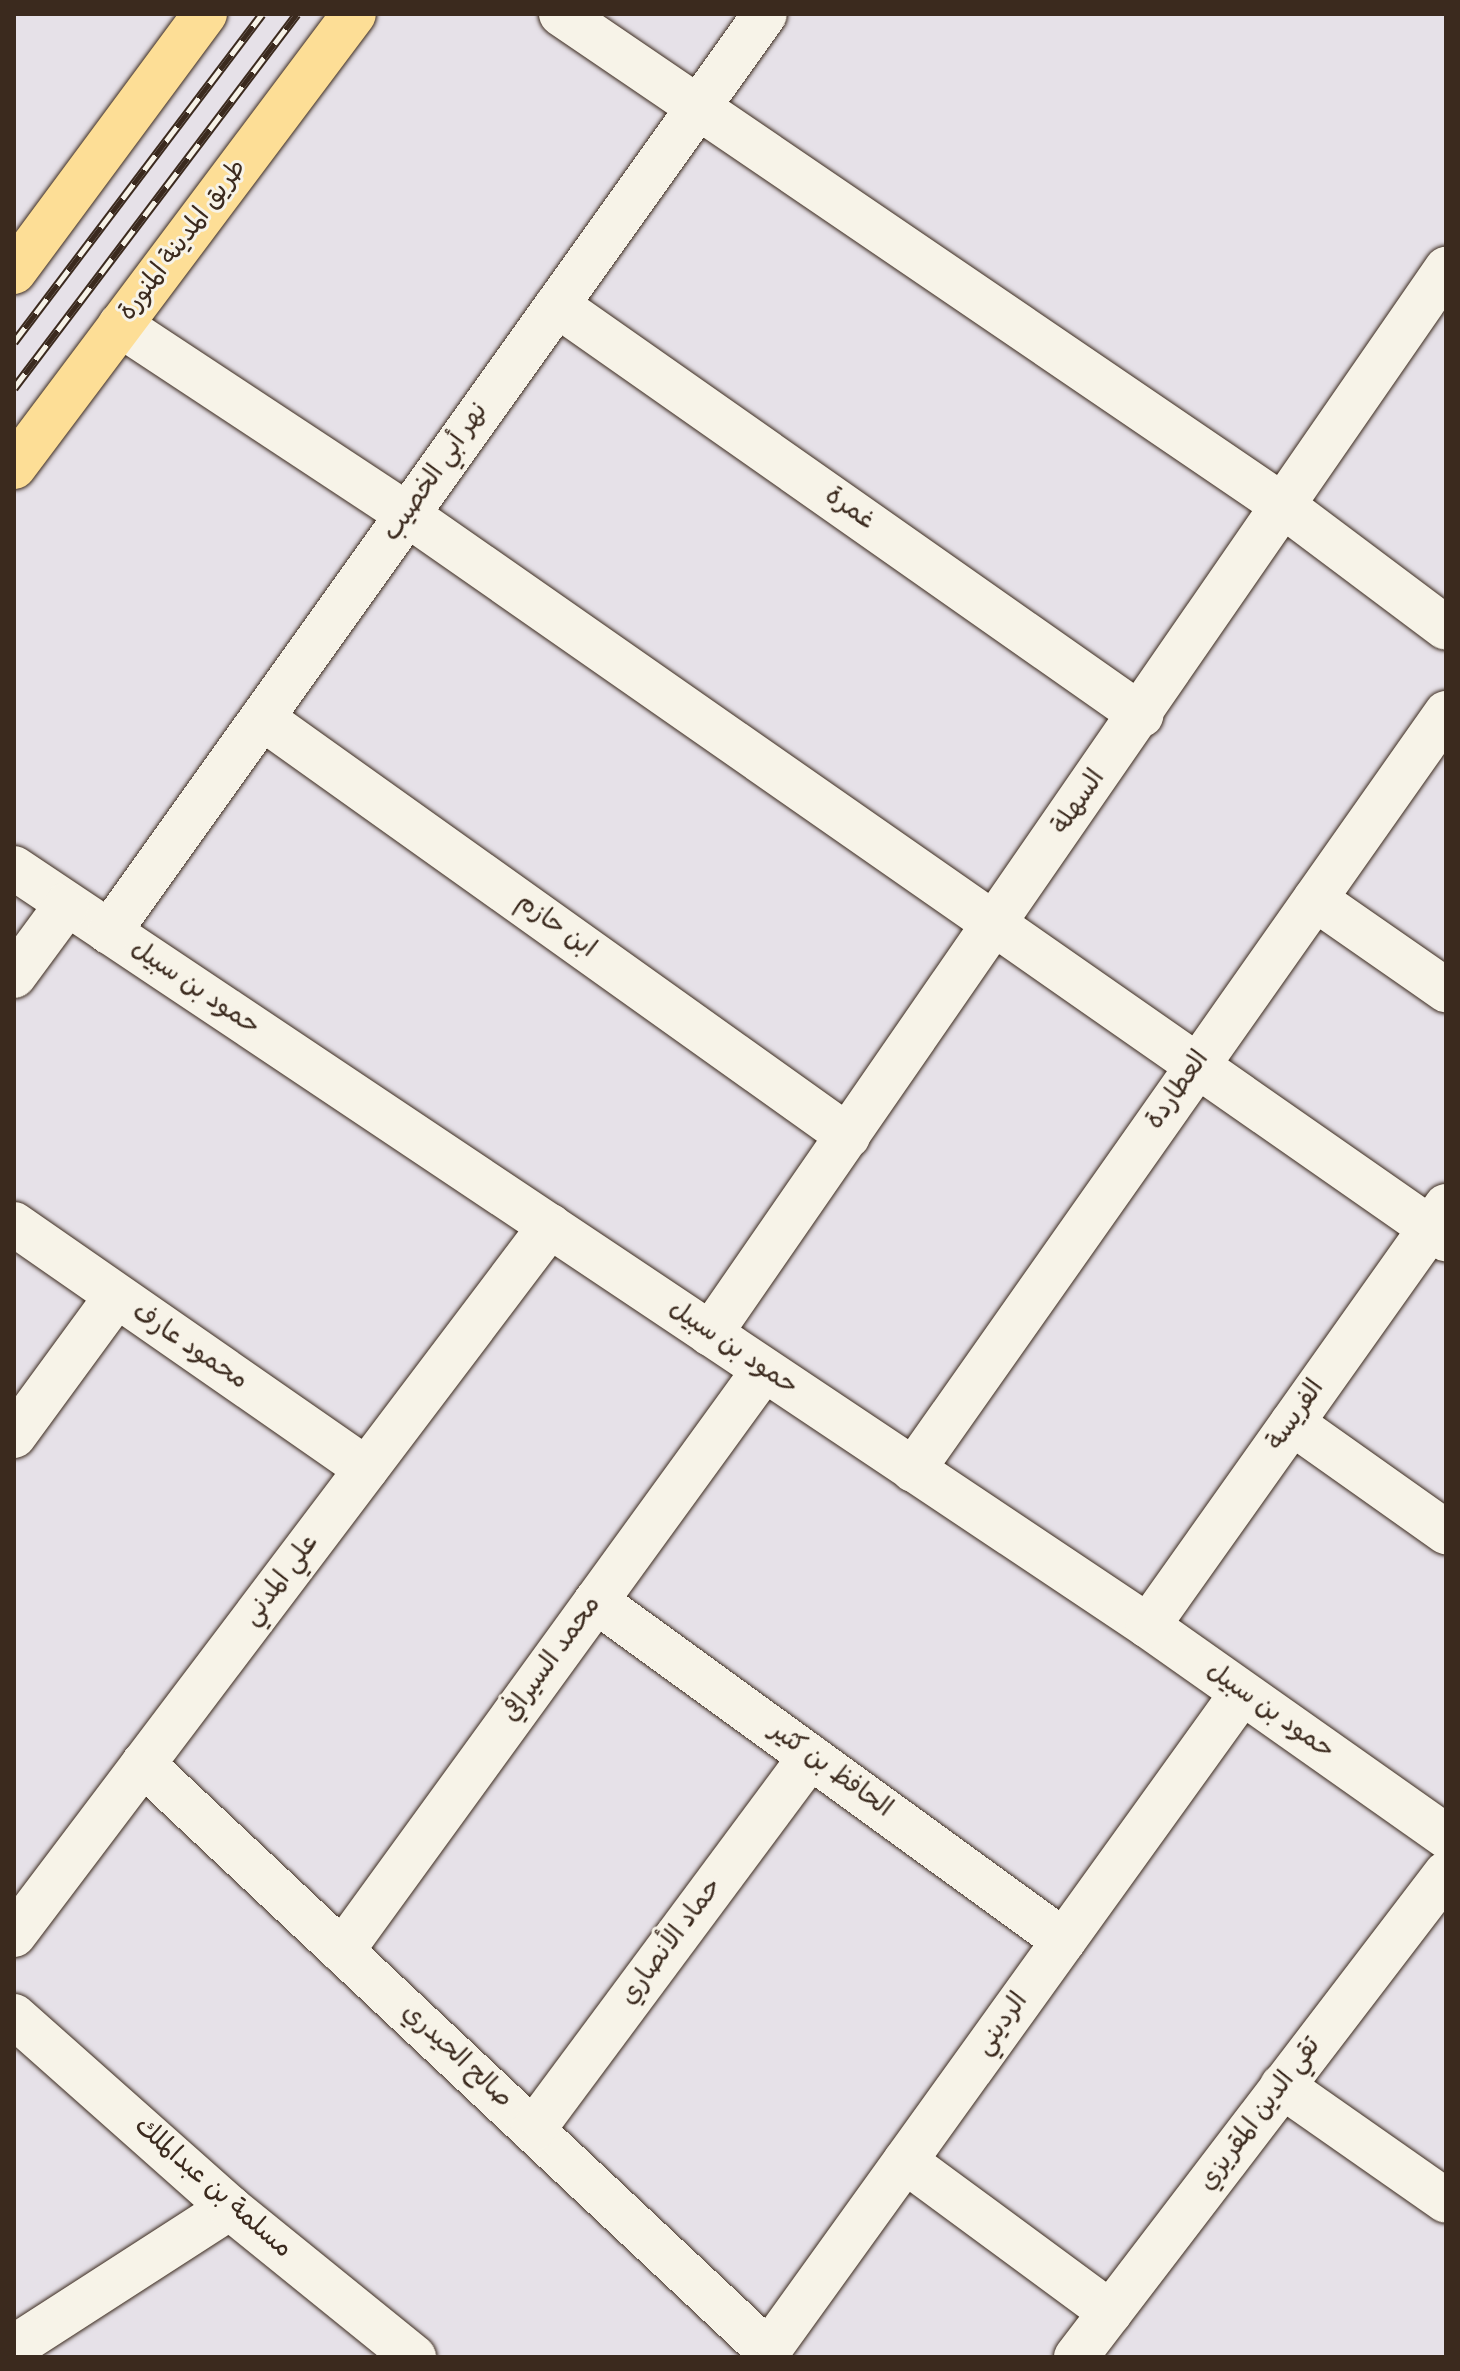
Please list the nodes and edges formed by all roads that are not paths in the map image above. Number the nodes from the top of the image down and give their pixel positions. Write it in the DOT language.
graph roads {
  1 [pos="205,14"];
  2 [pos="354,14"];
  3 [pos="561,14"];
  4 [pos="765,14"];
  5 [pos="699,106"];
  6 [pos="18,260"];
  7 [pos="1446,269"];
  8 [pos="557,305"];
  9 [pos="120,325"];
  10 [pos="14,467"];
  11 [pos="1285,507"];
  12 [pos="408,515"];
  13 [pos="1446,628"];
  14 [pos="1446,713"];
  15 [pos="1141,715"];
  16 [pos="262,718"];
  17 [pos="14,868"];
  18 [pos="1315,899"];
  19 [pos="67,904"];
  20 [pos="994,925"];
  21 [pos="109,932"];
  22 [pos="14,976"];
  23 [pos="1446,990"];
  24 [pos="1197,1066"];
  25 [pos="848,1136"];
  26 [pos="14,1224"];
  27 [pos="1441,1225"];
  28 [pos="550,1226"];
  29 [pos="115,1298"];
  30 [pos="710,1334"];
  31 [pos="764,1370"];
  32 [pos="1292,1423"];
  33 [pos="14,1436"];
  34 [pos="366,1469"];
  35 [pos="913,1470"];
  36 [pos="1446,1532"];
  37 [pos="596,1601"];
  38 [pos="1148,1626"];
  39 [pos="1242,1693"];
  40 [pos="810,1757"];
  41 [pos="143,1764"];
  42 [pos="1446,1836"];
  43 [pos="1446,1873"];
  44 [pos="14,1935"];
  45 [pos="1064,1941"];
  46 [pos="342,1951"];
  47 [pos="14,2016"];
  48 [pos="1282,2086"];
  49 [pos="533,2130"];
  50 [pos="905,2161"];
  51 [pos="1446,2201"];
  52 [pos="230,2208"];
  53 [pos="1110,2312"];
  54 [pos="14,2347"];
  55 [pos="766,2354"];
  56 [pos="414,2357"];
  57 [pos="1076,2357"];
  1 -- 6 [label="main road"];
  2 -- 9 [label="main road, طريق المدينة المنورة"];
  3 -- 5 [label="street"];
  4 -- 5 [label="street, نهر أبي الخصيب"];
  5 -- 8 [label="street, نهر أبي الخصيب"];
  5 -- 11 [label="street"];
  7 -- 11 [label="street, السهلة"];
  8 -- 12 [label="street, نهر أبي الخصيب"];
  8 -- 15 [label="street, غمرة"];
  9 -- 10 [label="main road, طريق المدينة المنورة"];
  9 -- 12 [label="street"];
  11 -- 13 [label="street"];
  11 -- 15 [label="street, السهلة"];
  12 -- 16 [label="street, نهر أبي الخصيب"];
  12 -- 20 [label="street"];
  14 -- 18 [label="street, العطاردة"];
  15 -- 20 [label="street, السهلة"];
  16 -- 21 [label="street, نهر أبي الخصيب"];
  16 -- 25 [label="street, ابن حازم"];
  17 -- 19 [label="street, حمود بن سبيل"];
  18 -- 23 [label="street"];
  18 -- 24 [label="street, العطاردة"];
  19 -- 21 [label="street, حمود بن سبيل"];
  19 -- 22 [label="street"];
  20 -- 24 [label="street"];
  20 -- 25 [label="street, السهلة"];
  21 -- 28 [label="street, حمود بن سبيل"];
  24 -- 27 [label="street"];
  24 -- 35 [label="street, العطاردة"];
  25 -- 30 [label="street, السهلة"];
  26 -- 29 [label="street, محمود عارف"];
  27 -- 32 [label="street, الفريسة"];
  28 -- 30 [label="street, حمود بن سبيل"];
  28 -- 34 [label="street, علي المدني"];
  29 -- 33 [label="street"];
  29 -- 34 [label="street, محمود عارف"];
  30 -- 31 [label="street, حمود بن سبيل"];
  31 -- 35 [label="street, حمود بن سبيل"];
  31 -- 37 [label="street, محمد السيرافي"];
  32 -- 36 [label="street"];
  32 -- 38 [label="street, الفريسة"];
  34 -- 41 [label="street, علي المدني"];
  35 -- 38 [label="street, حمود بن سبيل"];
  37 -- 40 [label="street, الحافظ بن كثير"];
  37 -- 46 [label="street, محمد السيرافي"];
  38 -- 39 [label="street, حمود بن سبيل"];
  39 -- 42 [label="street, حمود بن سبيل"];
  39 -- 45 [label="street, الرديني"];
  40 -- 45 [label="street, الحافظ بن كثير"];
  40 -- 49 [label="street, حماد الأنصاري"];
  41 -- 44 [label="street, علي المدني"];
  41 -- 46 [label="street, صالح الحيدري"];
  43 -- 48 [label="street, تقي الدين المقريزي"];
  45 -- 50 [label="street, الرديني"];
  46 -- 49 [label="street, صالح الحيدري"];
  47 -- 52 [label="street, مسلمة بن عبدالملك"];
  48 -- 51 [label="street"];
  48 -- 53 [label="street, تقي الدين المقريزي"];
  49 -- 55 [label="street, صالح الحيدري"];
  50 -- 53 [label="street"];
  50 -- 55 [label="street, الرديني"];
  52 -- 54 [label="street"];
  52 -- 56 [label="street, مسلمة بن عبدالملك"];
  53 -- 57 [label="street, تقي الدين المقريزي"];
}
